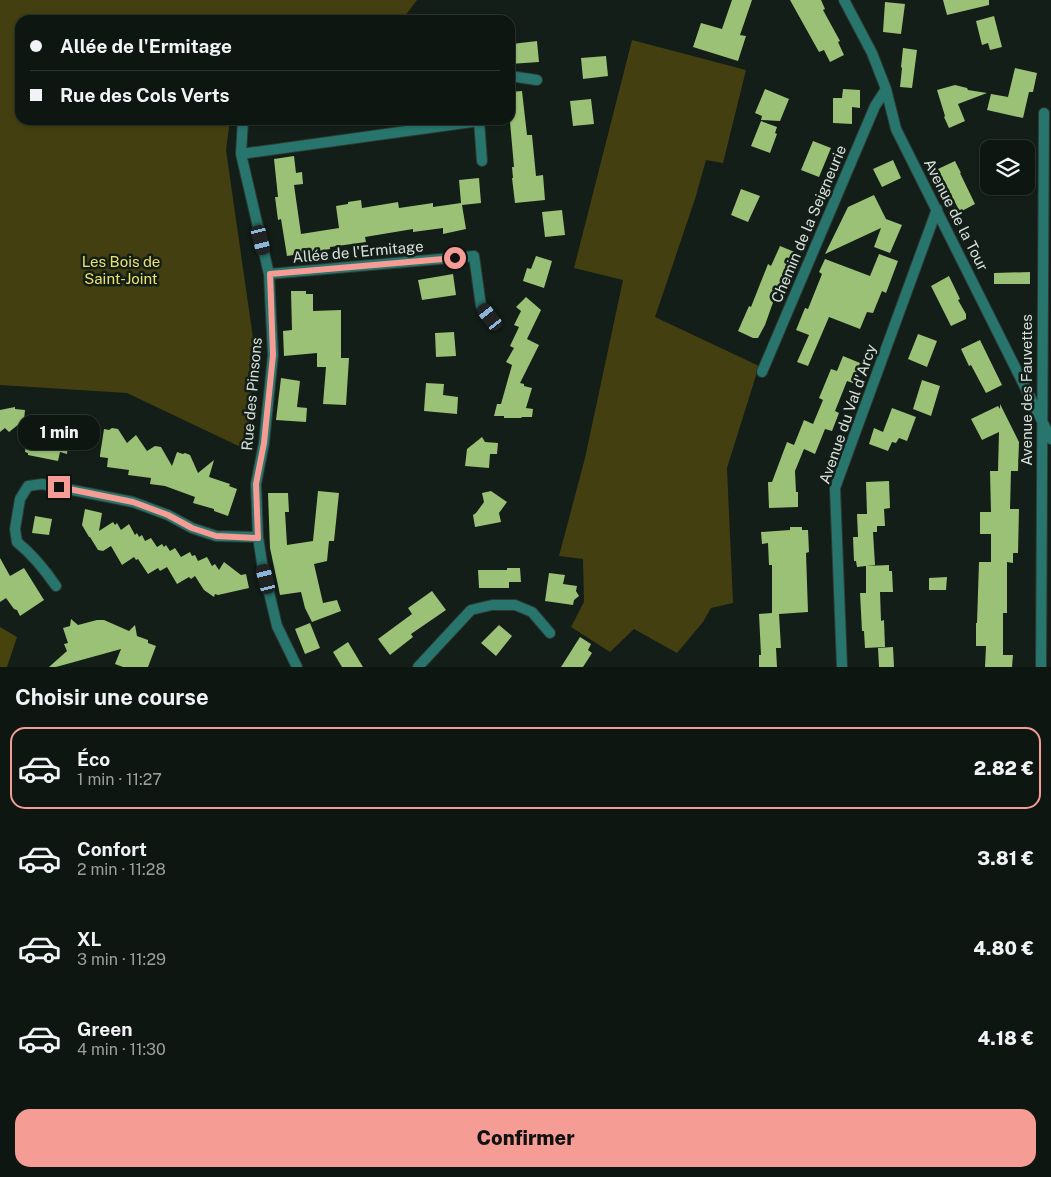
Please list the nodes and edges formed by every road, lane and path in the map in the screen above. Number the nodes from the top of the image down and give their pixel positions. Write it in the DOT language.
graph roads {
  1 [pos="844,0"];
  2 [pos="515,77"];
  3 [pos="537,80"];
  4 [pos="886,89"];
  5 [pos="1044,113"];
  6 [pos="242,125"];
  7 [pos="444,125"];
  8 [pos="479,125"];
  9 [pos="241,154"];
  10 [pos="482,161"];
  11 [pos="937,209"];
  12 [pos="270,274"];
  13 [pos="490,317"];
  14 [pos="762,372"];
  15 [pos="1042,422"];
  16 [pos="1051,439"];
  17 [pos="258,538"];
  18 [pos="56,586"];
  19 [pos="550,633"];
  20 [pos="297,667"];
  21 [pos="418,667"];
  22 [pos="842,667"];
  23 [pos="1040,667"];
  1 -- 4 [label="street, Avenue de la Tour"];
  2 -- 3 [label="street"];
  4 -- 11 [label="street, Avenue de la Tour"];
  4 -- 14 [label="street, Chemin de la Seigneurie"];
  5 -- 15 [label="street, Avenue des Fauvettes"];
  6 -- 9 [label="street, Rue des Pinsons"];
  7 -- 9 [label="street"];
  8 -- 10 [label="street"];
  9 -- 12 [label="street, Rue des Pinsons"];
  11 -- 15 [label="street, Avenue de la Tour"];
  11 -- 22 [label="street, Avenue du Val d'Arcy"];
  12 -- 13 [label="street, Allée de l'Ermitage"];
  12 -- 17 [label="street, Rue des Pinsons"];
  15 -- 16 [label="street, Avenue de la Tour"];
  15 -- 23 [label="street, Avenue des Fauvettes"];
  17 -- 18 [label="street"];
  17 -- 20 [label="street, Rue des Pinsons"];
  19 -- 21 [label="street"];
}
